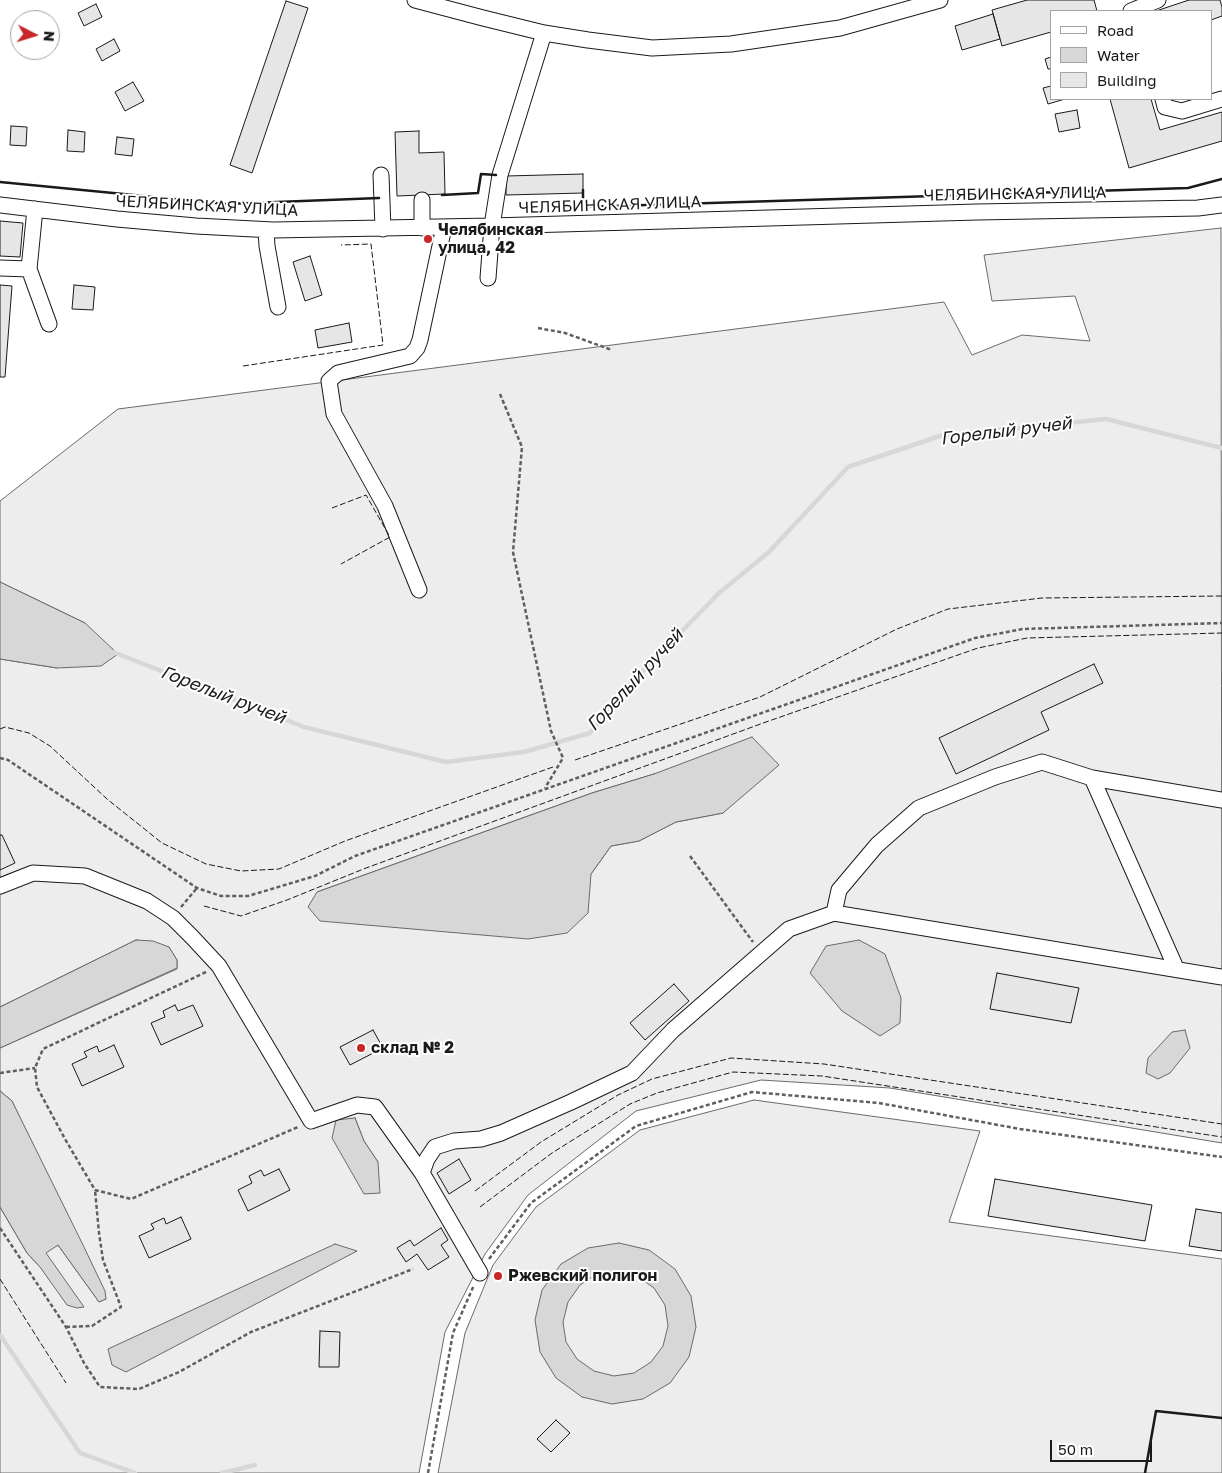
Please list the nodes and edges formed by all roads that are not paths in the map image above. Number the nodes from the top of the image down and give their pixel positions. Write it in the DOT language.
graph roads {
  1 [pos="415,0"];
  2 [pos="940,0"];
  3 [pos="1158,0"];
  4 [pos="1133,10"];
  5 [pos="544,32"];
  6 [pos="1163,100"];
  7 [pos="1222,100"];
  8 [pos="381,175"];
  9 [pos="422,200"];
  10 [pos="0,205"];
  11 [pos="1221,207"];
  12 [pos="35,209"];
  13 [pos="492,226"];
  14 [pos="444,227"];
  15 [pos="383,228"];
  16 [pos="422,228"];
  17 [pos="266,230"];
  18 [pos="0,268"];
  19 [pos="29,269"];
  20 [pos="488,278"];
  21 [pos="278,307"];
  22 [pos="49,324"];
  23 [pos="419,590"];
  24 [pos="1092,778"];
  25 [pos="1222,800"];
  26 [pos="0,886"];
  27 [pos="834,913"];
  28 [pos="1176,968"];
  29 [pos="1222,977"];
  30 [pos="422,1173"];
  31 [pos="480,1273"];
  1 -- 5 [label="street"];
  2 -- 5 [label="street"];
  3 -- 4 [label="street"];
  5 -- 13 [label="street"];
  6 -- 7 [label="street"];
  8 -- 15 [label="street"];
  9 -- 16 [label="street"];
  10 -- 12 [label="street, ЧЕЛЯБИНСКАЯ УЛИЦА"];
  11 -- 13 [label="street, ЧЕЛЯБИНСКАЯ УЛИЦА"];
  12 -- 17 [label="street, ЧЕЛЯБИНСКАЯ УЛИЦА"];
  12 -- 19 [label="street"];
  13 -- 14 [label="street, ЧЕЛЯБИНСКАЯ УЛИЦА"];
  13 -- 20 [label="street"];
  14 -- 16 [label="street, ЧЕЛЯБИНСКАЯ УЛИЦА"];
  14 -- 23 [label="street"];
  15 -- 16 [label="street, ЧЕЛЯБИНСКАЯ УЛИЦА"];
  15 -- 17 [label="street, ЧЕЛЯБИНСКАЯ УЛИЦА"];
  17 -- 21 [label="street"];
  18 -- 19 [label="street"];
  19 -- 22 [label="street"];
  24 -- 25 [label="street"];
  24 -- 27 [label="street"];
  24 -- 28 [label="street"];
  26 -- 30 [label="street"];
  27 -- 28 [label="street"];
  27 -- 30 [label="street"];
  28 -- 29 [label="street"];
  30 -- 31 [label="street"];
}
